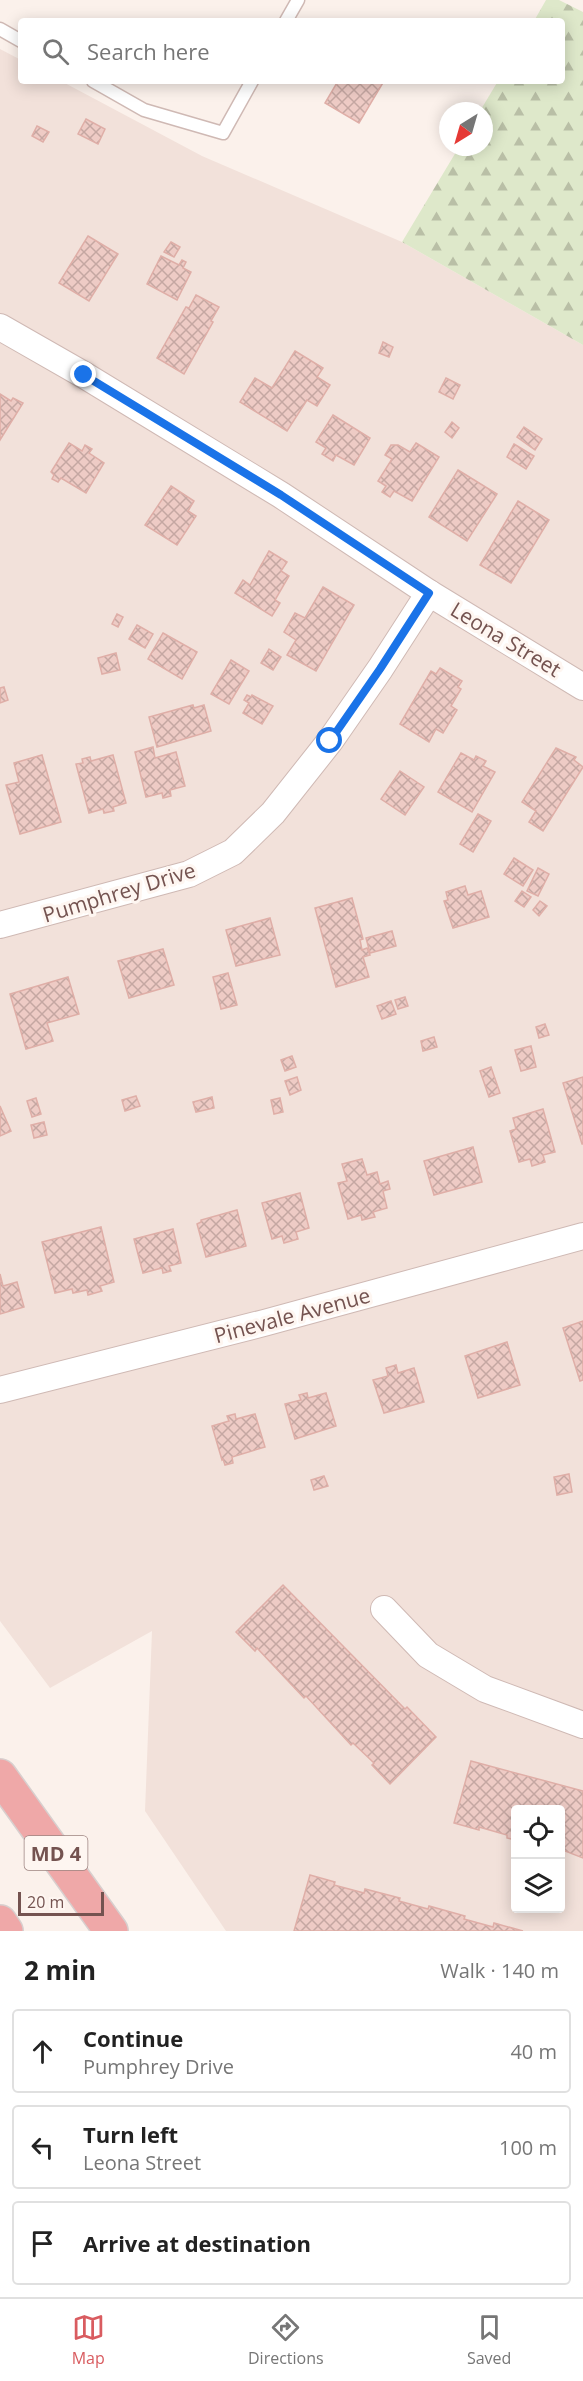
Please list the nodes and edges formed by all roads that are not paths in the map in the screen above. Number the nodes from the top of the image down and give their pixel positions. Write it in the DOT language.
graph roads {
  1 [pos="298,0"];
  2 [pos="288,18"];
  3 [pos="0,29"];
  4 [pos="18,39"];
  5 [pos="98,84"];
  6 [pos="250,84"];
  7 [pos="0,327"];
  8 [pos="429,593"];
  9 [pos="583,687"];
  10 [pos="0,925"];
  11 [pos="583,1236"];
  12 [pos="0,1390"];
  13 [pos="384,1609"];
  14 [pos="583,1725"];
  15 [pos="0,1776"];
  16 [pos="0,1922"];
  17 [pos="6,1931"];
  18 [pos="111,1931"];
  1 -- 2 [label="lane"];
  3 -- 4 [label="lane"];
  5 -- 6 [label="lane"];
  7 -- 8 [label="street, Leona Street"];
  8 -- 9 [label="street, Leona Street"];
  8 -- 10 [label="street, Pumphrey Drive"];
  11 -- 12 [label="street, Pinevale Avenue"];
  13 -- 14 [label="street"];
  15 -- 18 [label="highway, MD 4"];
  16 -- 17 [label="highway"];
}
